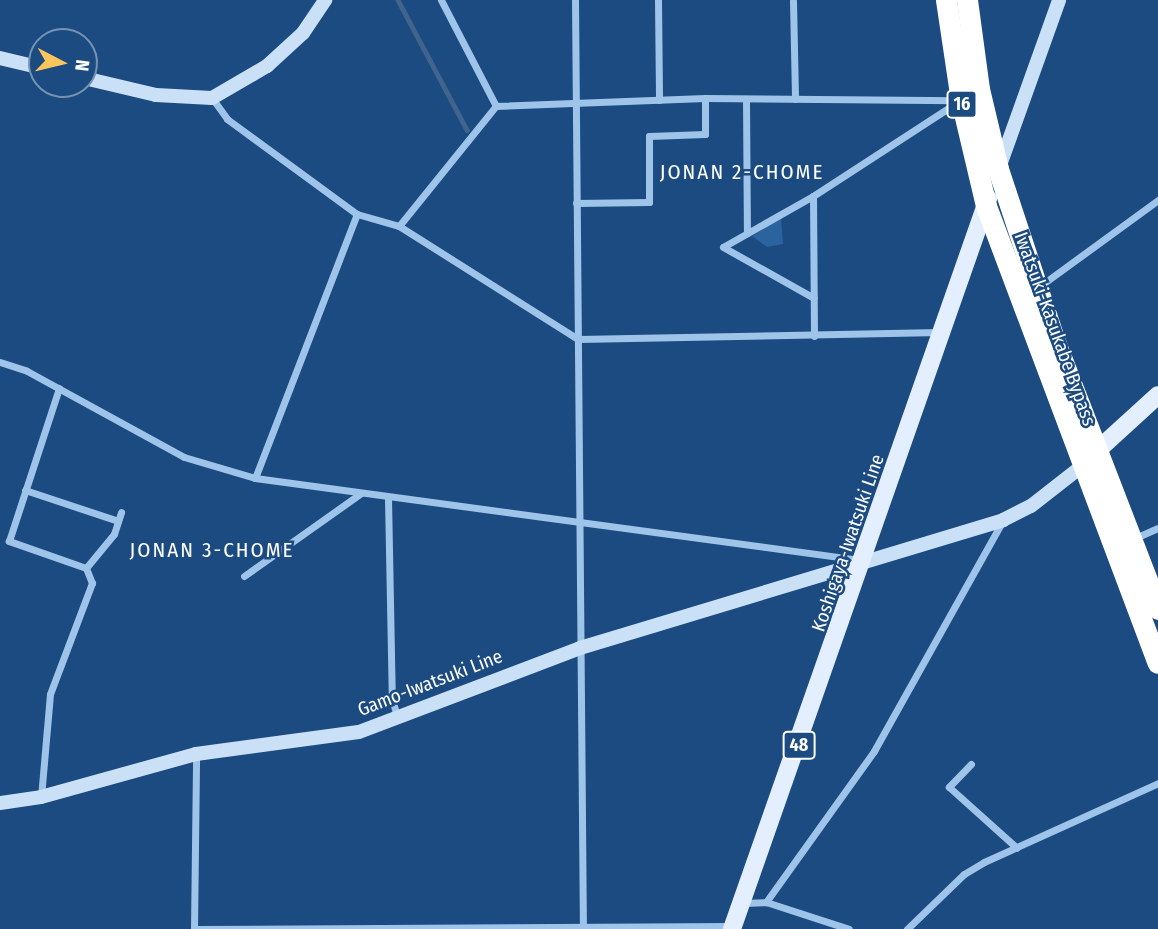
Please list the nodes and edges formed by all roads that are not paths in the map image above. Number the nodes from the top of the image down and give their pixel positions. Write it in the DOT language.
graph roads {
  1 [pos="325,0"];
  2 [pos="441,0"];
  3 [pos="575,0"];
  4 [pos="658,0"];
  5 [pos="946,0"];
  6 [pos="967,0"];
  7 [pos="1059,0"];
  8 [pos="793,2"];
  9 [pos="0,58"];
  10 [pos="28,65"];
  11 [pos="98,81"];
  12 [pos="212,98"];
  13 [pos="705,98"];
  14 [pos="746,99"];
  15 [pos="795,99"];
  16 [pos="659,100"];
  17 [pos="961,100"];
  18 [pos="576,103"];
  19 [pos="496,106"];
  20 [pos="998,169"];
  21 [pos="813,196"];
  22 [pos="1158,200"];
  23 [pos="576,203"];
  24 [pos="986,206"];
  25 [pos="357,214"];
  26 [pos="399,226"];
  27 [pos="747,233"];
  28 [pos="1036,288"];
  29 [pos="814,298"];
  30 [pos="942,332"];
  31 [pos="814,336"];
  32 [pos="578,339"];
  33 [pos="0,362"];
  34 [pos="59,388"];
  35 [pos="1158,395"];
  36 [pos="1097,450"];
  37 [pos="1082,466"];
  38 [pos="255,478"];
  39 [pos="25,490"];
  40 [pos="361,494"];
  41 [pos="388,498"];
  42 [pos="121,512"];
  43 [pos="1003,520"];
  44 [pos="118,521"];
  45 [pos="580,523"];
  46 [pos="1158,528"];
  47 [pos="1132,540"];
  48 [pos="865,560"];
  49 [pos="86,568"];
  50 [pos="244,576"];
  51 [pos="1158,609"];
  52 [pos="580,648"];
  53 [pos="1158,663"];
  54 [pos="398,719"];
  55 [pos="196,754"];
  56 [pos="971,764"];
  57 [pos="1158,783"];
  58 [pos="41,797"];
  59 [pos="0,803"];
  60 [pos="1017,848"];
  61 [pos="766,902"];
  62 [pos="743,903"];
  63 [pos="583,927"];
  64 [pos="733,928"];
  65 [pos="196,929"];
  66 [pos="849,929"];
  67 [pos="907,929"];
  1 -- 12 [label="main road"];
  2 -- 19 [label="street"];
  3 -- 18 [label="street"];
  4 -- 16 [label="street"];
  5 -- 17 [label="highway, Iwatsuki-Kasukabe Bypass / 16"];
  6 -- 20 [label="highway, Iwatsuki-Kasukabe Bypass / 16"];
  7 -- 20 [label="main road"];
  8 -- 15 [label="street"];
  9 -- 10 [label="main road"];
  11 -- 12 [label="main road"];
  12 -- 25 [label="street"];
  13 -- 14 [label="street"];
  13 -- 16 [label="street"];
  13 -- 23 [label="street"];
  14 -- 15 [label="street"];
  14 -- 27 [label="street"];
  15 -- 17 [label="street"];
  16 -- 18 [label="street"];
  17 -- 21 [label="street"];
  17 -- 24 [label="highway, Iwatsuki-Kasukabe Bypass / 16"];
  18 -- 19 [label="street"];
  18 -- 23 [label="street"];
  19 -- 26 [label="street"];
  20 -- 24 [label="main road, Koshigaya-Iwatsuki Line / 48"];
  20 -- 28 [label="highway, Iwatsuki-Kasukabe Bypass / 16"];
  21 -- 27 [label="street"];
  21 -- 29 [label="street"];
  22 -- 28 [label="street"];
  23 -- 32 [label="street"];
  24 -- 30 [label="main road, Koshigaya-Iwatsuki Line / 48"];
  24 -- 37 [label="highway, Iwatsuki-Kasukabe Bypass / 16"];
  25 -- 26 [label="street"];
  25 -- 38 [label="street"];
  26 -- 32 [label="street"];
  27 -- 29 [label="street"];
  28 -- 36 [label="highway, Iwatsuki-Kasukabe Bypass / 16"];
  29 -- 31 [label="street"];
  30 -- 31 [label="street"];
  30 -- 48 [label="main road, Koshigaya-Iwatsuki Line / 48"];
  31 -- 32 [label="street"];
  32 -- 45 [label="street"];
  33 -- 34 [label="street"];
  34 -- 38 [label="street"];
  34 -- 39 [label="street"];
  35 -- 36 [label="main road"];
  36 -- 37 [label="main road"];
  36 -- 47 [label="highway, Iwatsuki-Kasukabe Bypass / 16"];
  37 -- 43 [label="main road, Gamo-Iwatsuki Line"];
  37 -- 53 [label="highway, Iwatsuki-Kasukabe Bypass / 16"];
  38 -- 40 [label="street"];
  39 -- 44 [label="street"];
  39 -- 49 [label="street"];
  40 -- 41 [label="street"];
  40 -- 50 [label="street"];
  41 -- 45 [label="street"];
  41 -- 54 [label="street"];
  42 -- 44 [label="street"];
  43 -- 48 [label="main road, Gamo-Iwatsuki Line"];
  43 -- 61 [label="street"];
  44 -- 49 [label="street"];
  45 -- 48 [label="street"];
  45 -- 52 [label="street"];
  46 -- 47 [label="street"];
  47 -- 51 [label="highway, Iwatsuki-Kasukabe Bypass / 16"];
  48 -- 52 [label="main road, Gamo-Iwatsuki Line"];
  48 -- 62 [label="main road, Koshigaya-Iwatsuki Line / 48"];
  49 -- 58 [label="street"];
  52 -- 54 [label="main road, Gamo-Iwatsuki Line"];
  52 -- 63 [label="street"];
  54 -- 55 [label="main road, Gamo-Iwatsuki Line"];
  55 -- 58 [label="main road, Gamo-Iwatsuki Line"];
  55 -- 65 [label="street"];
  56 -- 60 [label="street"];
  57 -- 60 [label="street"];
  58 -- 59 [label="main road, Gamo-Iwatsuki Line"];
  60 -- 67 [label="street"];
  61 -- 62 [label="street"];
  61 -- 66 [label="street"];
  62 -- 64 [label="main road, Koshigaya-Iwatsuki Line / 48"];
  63 -- 64 [label="street"];
  63 -- 65 [label="street"];
}
